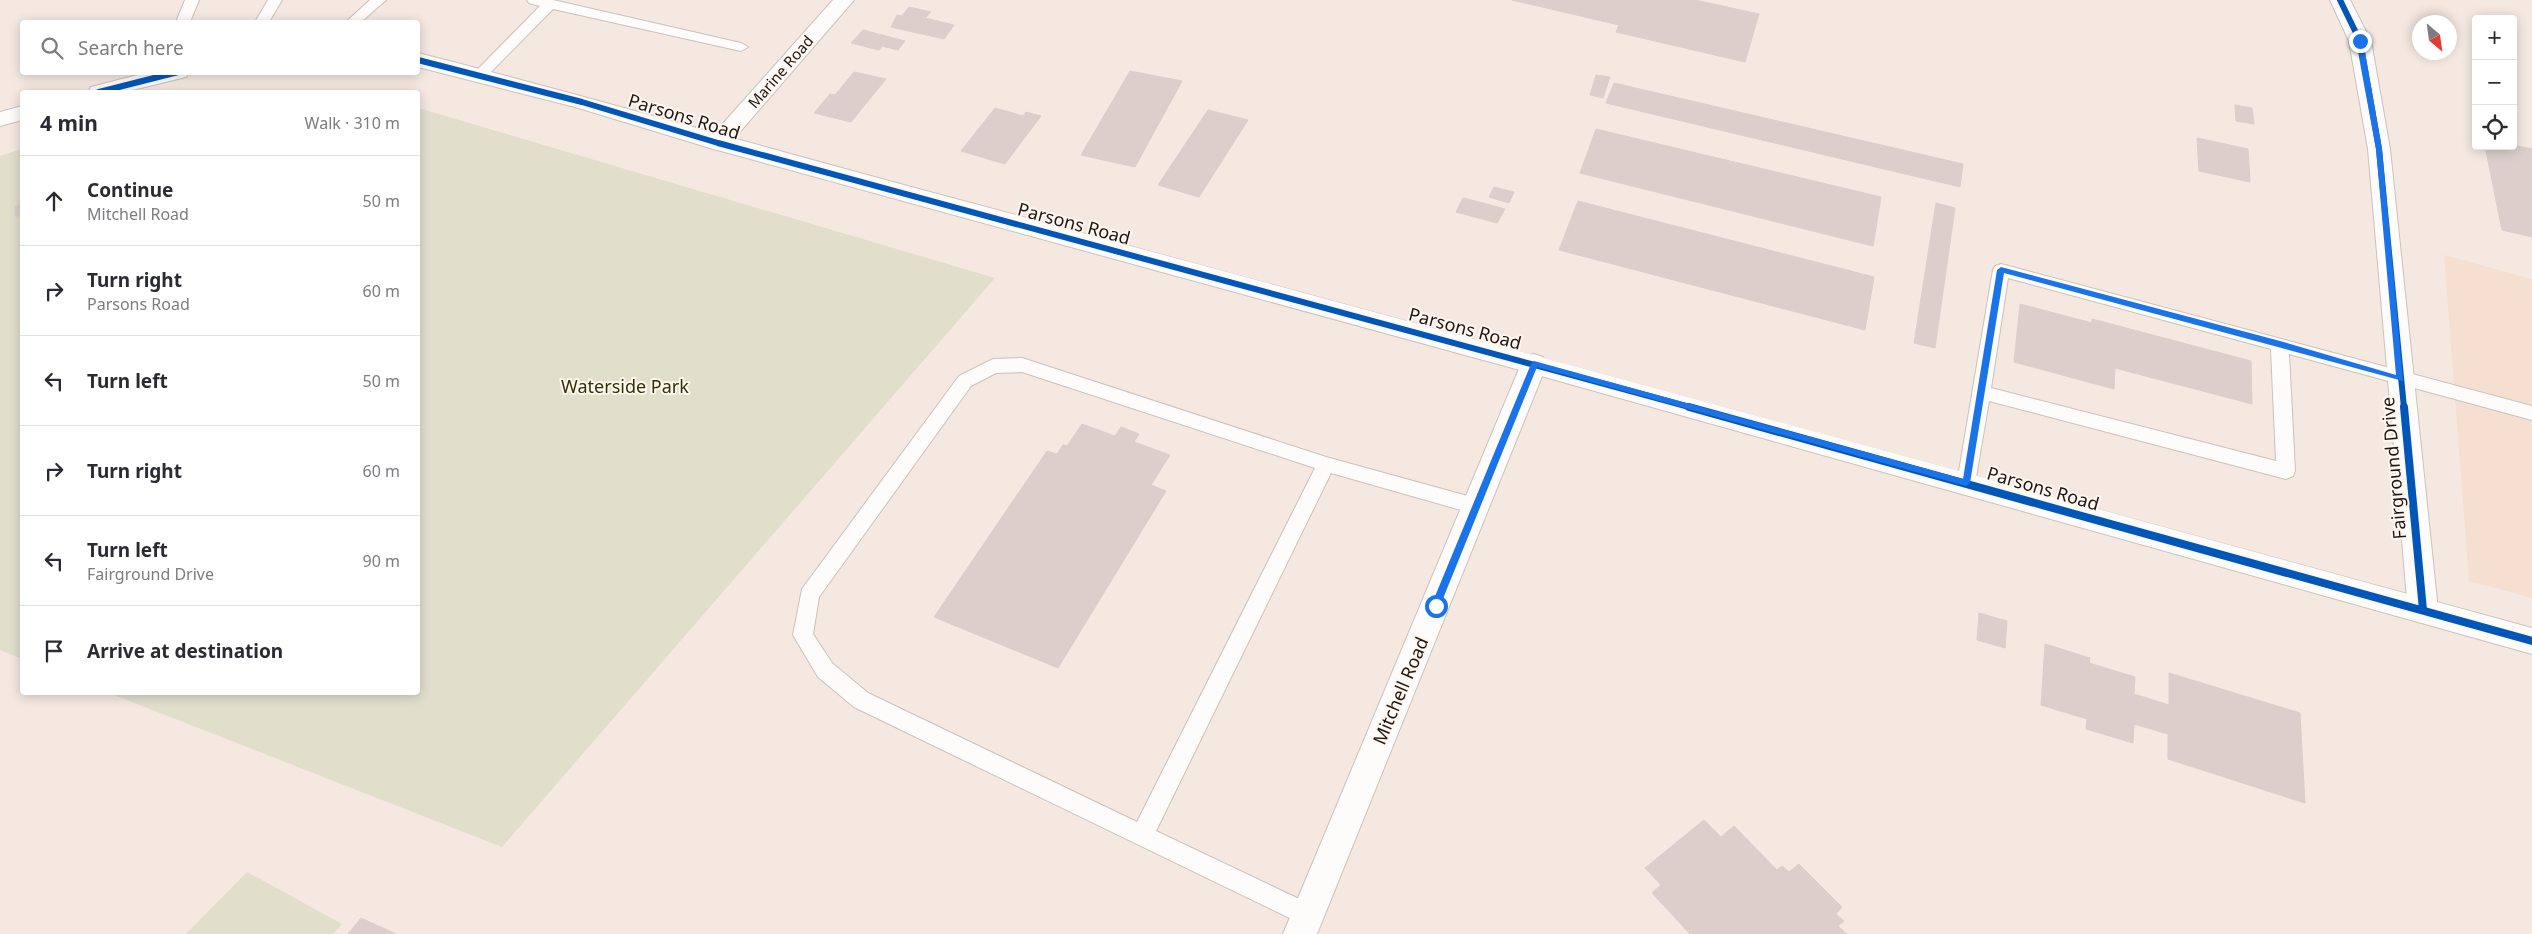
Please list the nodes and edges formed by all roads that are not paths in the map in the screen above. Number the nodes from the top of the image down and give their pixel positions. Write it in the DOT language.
graph roads {
  1 [pos="192,0"];
  2 [pos="275,0"];
  3 [pos="379,0"];
  4 [pos="534,0"];
  5 [pos="844,0"];
  6 [pos="2340,0"];
  7 [pos="550,4"];
  8 [pos="184,20"];
  9 [pos="263,20"];
  10 [pos="355,20"];
  11 [pos="740,47"];
  12 [pos="420,60"];
  13 [pos="163,75"];
  14 [pos="480,75"];
  15 [pos="107,90"];
  16 [pos="20,114"];
  17 [pos="0,119"];
  18 [pos="718,143"];
  19 [pos="2280,344"];
  20 [pos="1534,364"];
  21 [pos="2400,379"];
  22 [pos="1981,392"];
  23 [pos="2532,413"];
  24 [pos="1326,464"];
  25 [pos="1966,483"];
  26 [pos="1475,506"];
  27 [pos="2423,610"];
  28 [pos="2532,641"];
  29 [pos="1143,834"];
  30 [pos="1304,924"];
  1 -- 8 [label="lane"];
  2 -- 9 [label="lane"];
  3 -- 10 [label="lane"];
  4 -- 7 [label="lane"];
  5 -- 18 [label="street, Marine Road"];
  6 -- 21 [label="street, Fairground Drive"];
  7 -- 11 [label="lane"];
  7 -- 14 [label="lane"];
  12 -- 14 [label="street, Parsons Road"];
  13 -- 15 [label="street"];
  14 -- 18 [label="street, Parsons Road"];
  16 -- 17 [label="street"];
  18 -- 20 [label="street, Parsons Road"];
  19 -- 21 [label="lane"];
  19 -- 22 [label="lane"];
  19 -- 22 [label="lane"];
  20 -- 25 [label="street, Parsons Road"];
  20 -- 26 [label="street, Mitchell Road"];
  21 -- 23 [label="lane"];
  21 -- 27 [label="street, Fairground Drive"];
  22 -- 25 [label="lane"];
  24 -- 26 [label="lane"];
  24 -- 29 [label="lane"];
  24 -- 29 [label="lane"];
  25 -- 27 [label="street, Parsons Road"];
  26 -- 30 [label="street, Mitchell Road"];
  27 -- 28 [label="street, Parsons Road"];
  29 -- 30 [label="lane"];
}
